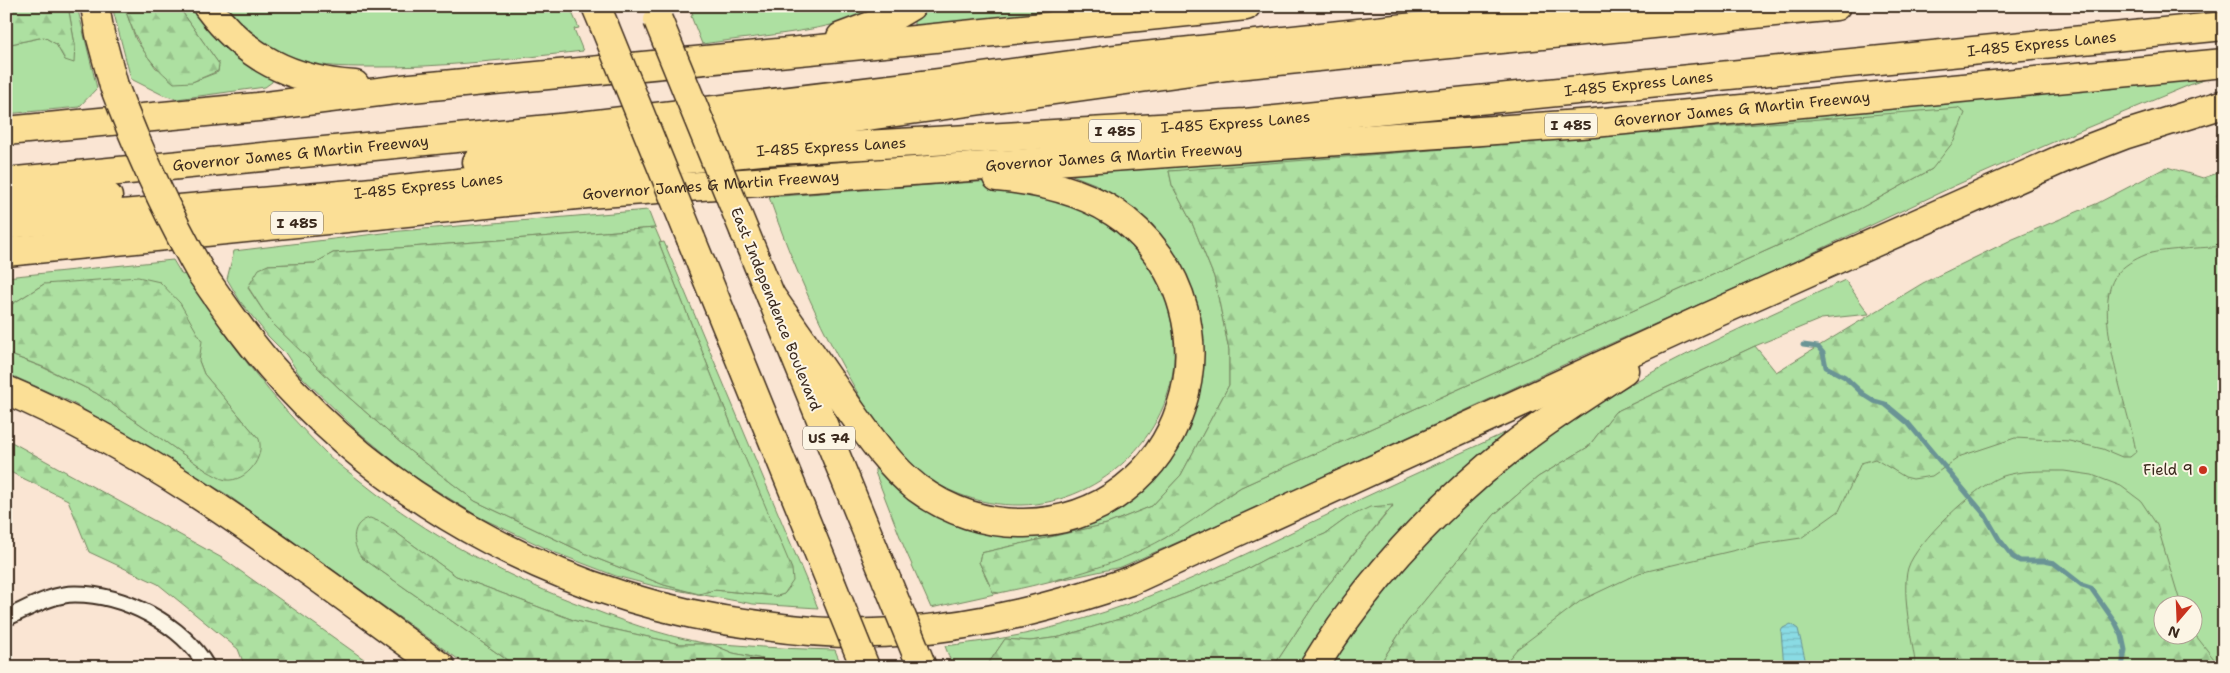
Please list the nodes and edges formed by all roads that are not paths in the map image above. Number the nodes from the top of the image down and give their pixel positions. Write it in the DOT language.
graph roads {
  1 [pos="95,6"];
  2 [pos="207,6"];
  3 [pos="911,6"];
  4 [pos="1246,6"];
  5 [pos="1609,6"];
  6 [pos="1836,6"];
  7 [pos="656,11"];
  8 [pos="600,16"];
  9 [pos="2224,26"];
  10 [pos="792,51"];
  11 [pos="2224,63"];
  12 [pos="411,88"];
  13 [pos="2224,104"];
  14 [pos="6,131"];
  15 [pos="918,171"];
  16 [pos="6,182"];
  17 [pos="6,204"];
  18 [pos="6,224"];
  19 [pos="6,252"];
  20 [pos="770,296"];
  21 [pos="1706,318"];
  22 [pos="6,390"];
  23 [pos="6,618"];
  24 [pos="207,667"];
  25 [pos="441,667"];
  26 [pos="865,667"];
  27 [pos="922,667"];
  28 [pos="1314,667"];
  1 -- 21 [label="highway, bridge"];
  2 -- 12 [label="highway"];
  3 -- 10 [label="highway"];
  4 -- 10 [label="highway"];
  5 -- 16 [label="highway, Governor James G Martin Freeway"];
  6 -- 17 [label="highway, I-485 Express Lanes"];
  7 -- 20 [label="highway, East Independence Boulevard / US 74, bridge"];
  8 -- 26 [label="highway, bridge"];
  9 -- 18 [label="highway, I-485 Express Lanes / I 485"];
  10 -- 12 [label="highway"];
  11 -- 15 [label="highway, Governor James G Martin Freeway / I 485"];
  12 -- 14 [label="highway"];
  13 -- 21 [label="highway"];
  15 -- 19 [label="highway, Governor James G Martin Freeway / I 485"];
  15 -- 20 [label="highway"];
  20 -- 27 [label="highway, East Independence Boulevard / US 74, bridge"];
  21 -- 28 [label="highway"];
  22 -- 25 [label="highway"];
  23 -- 24 [label="street"];
}
